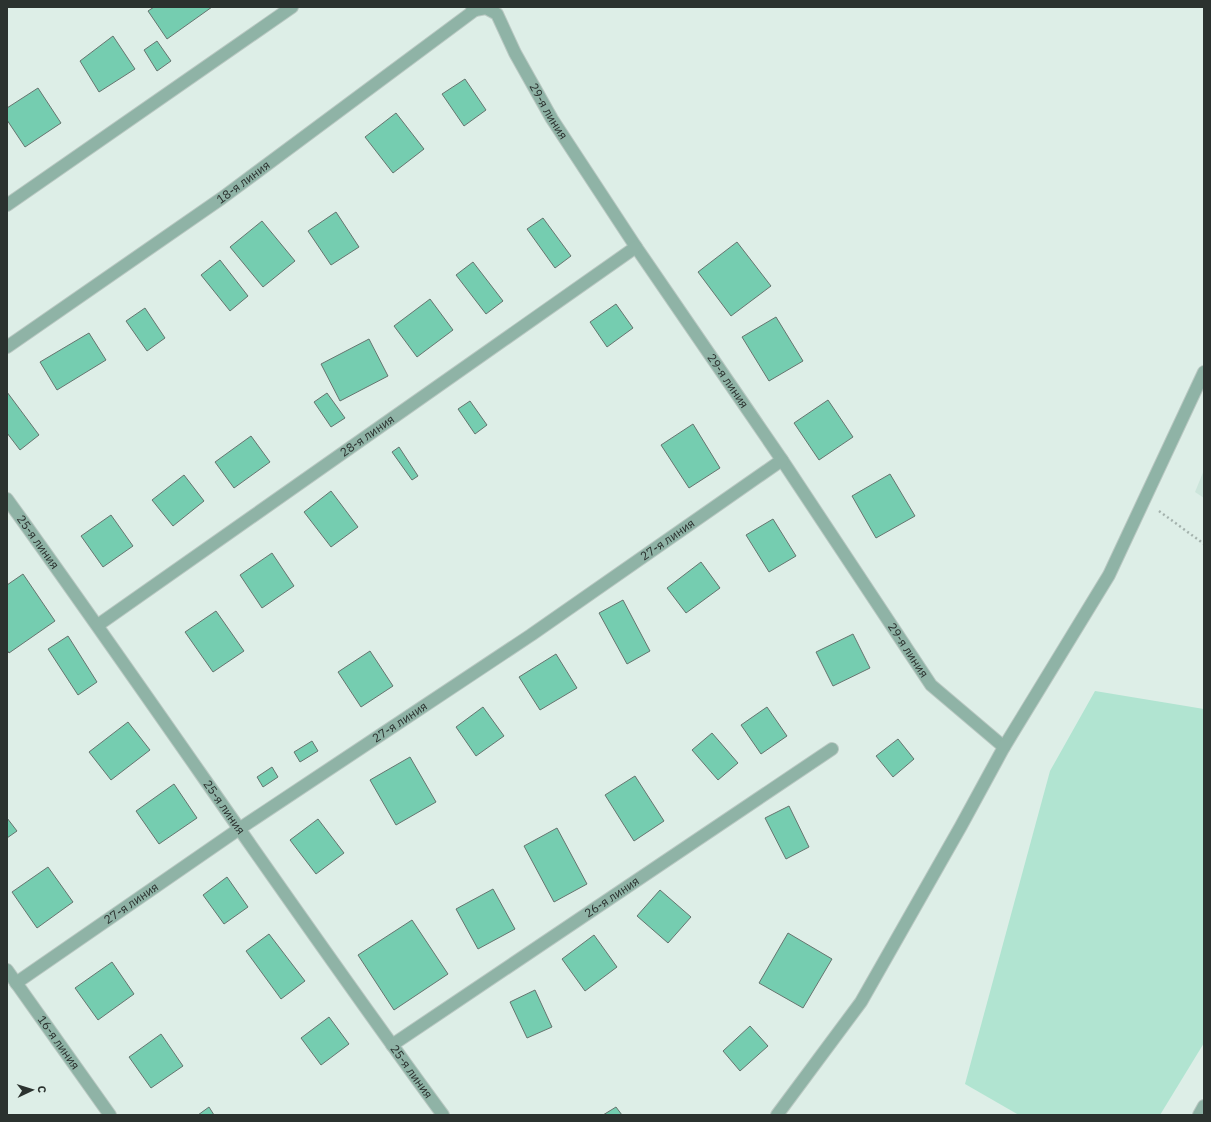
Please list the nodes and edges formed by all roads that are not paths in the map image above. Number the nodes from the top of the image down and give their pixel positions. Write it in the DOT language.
graph roads {
  1 [pos="292,7"];
  2 [pos="473,9"];
  3 [pos="7,205"];
  4 [pos="636,247"];
  5 [pos="7,347"];
  6 [pos="1204,372"];
  7 [pos="782,460"];
  8 [pos="7,499"];
  9 [pos="98,625"];
  10 [pos="1004,747"];
  11 [pos="832,749"];
  12 [pos="239,829"];
  13 [pos="7,970"];
  14 [pos="16,983"];
  15 [pos="392,1045"];
  16 [pos="1204,1106"];
  17 [pos="110,1115"];
  18 [pos="443,1115"];
  19 [pos="777,1115"];
  20 [pos="1199,1115"];
  1 -- 3 [label="street"];
  2 -- 4 [label="street, 29-я линия"];
  2 -- 5 [label="street, 18-я линия"];
  4 -- 7 [label="street, 29-я линия"];
  4 -- 9 [label="street, 28-я линия"];
  6 -- 10 [label="street"];
  7 -- 10 [label="street, 29-я линия"];
  7 -- 12 [label="street, 27-я линия"];
  8 -- 9 [label="street, 25-я линия"];
  9 -- 12 [label="street, 25-я линия"];
  10 -- 19 [label="street"];
  11 -- 15 [label="street, 26-я линия"];
  12 -- 14 [label="street, 27-я линия"];
  12 -- 15 [label="street, 25-я линия"];
  13 -- 14 [label="street, 16-я линия"];
  14 -- 17 [label="street, 16-я линия"];
  15 -- 18 [label="street, 25-я линия"];
  16 -- 20 [label="street"];
}
